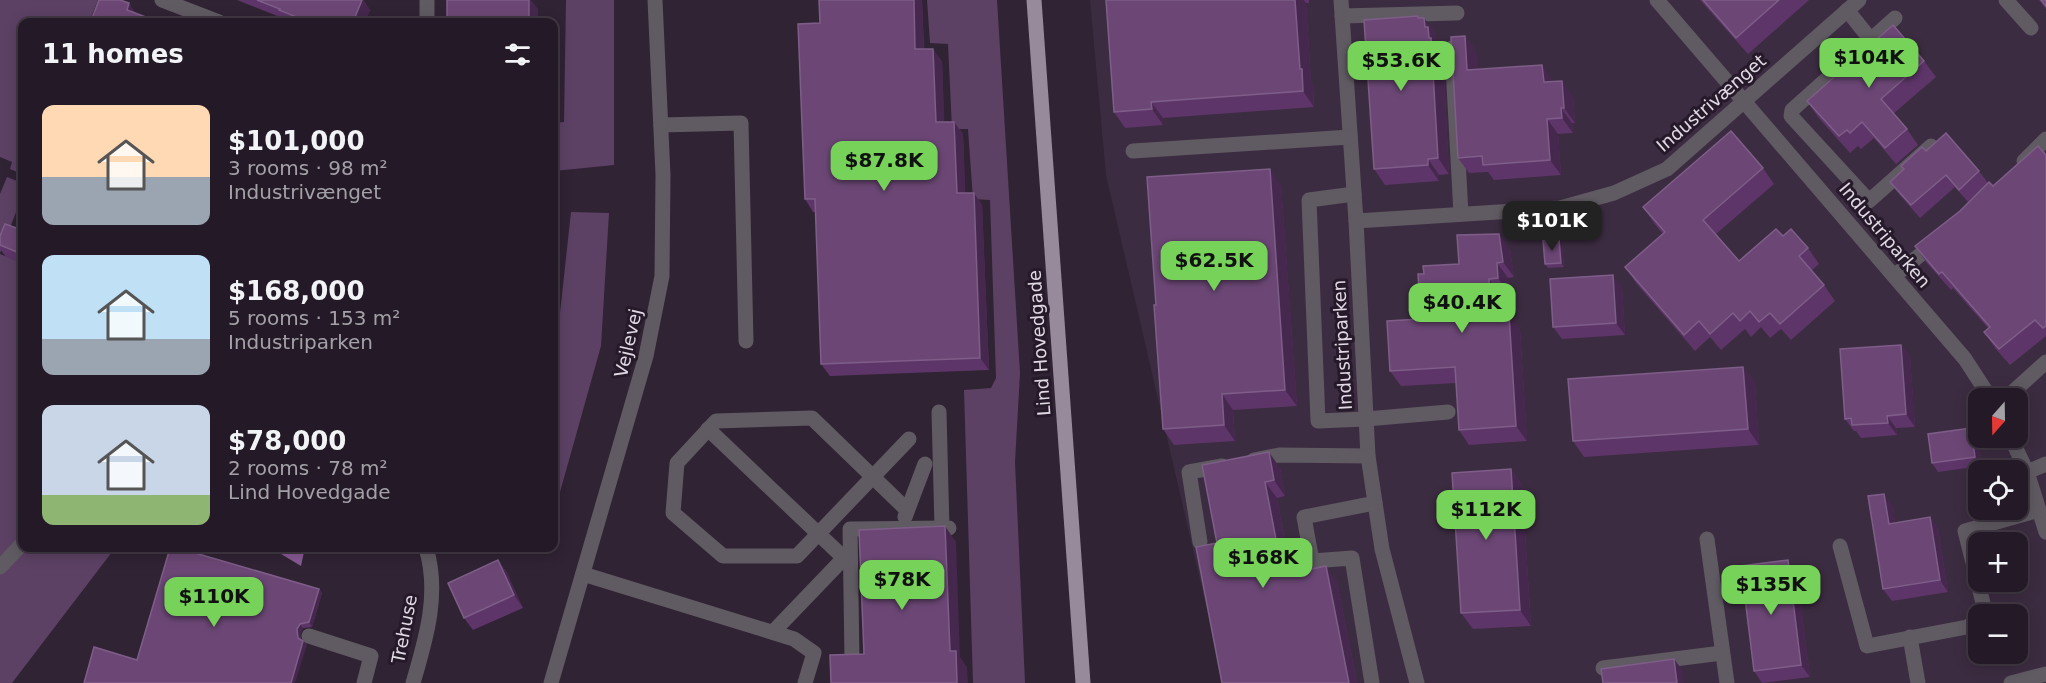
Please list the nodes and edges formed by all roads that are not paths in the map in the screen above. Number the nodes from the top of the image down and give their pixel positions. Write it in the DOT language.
graph roads {
  1 [pos="162,0"];
  2 [pos="427,0"];
  3 [pos="655,0"];
  4 [pos="1034,0"];
  5 [pos="1341,0"];
  6 [pos="1657,0"];
  7 [pos="2006,0"];
  8 [pos="1853,5"];
  9 [pos="1457,13"];
  10 [pos="1342,16"];
  11 [pos="209,18"];
  12 [pos="427,18"];
  13 [pos="1895,18"];
  14 [pos="2031,28"];
  15 [pos="1871,40"];
  16 [pos="1452,48"];
  17 [pos="1745,100"];
  18 [pos="661,125"];
  19 [pos="1350,137"];
  20 [pos="2046,139"];
  21 [pos="1931,146"];
  22 [pos="1133,152"];
  23 [pos="1824,152"];
  24 [pos="1803,169"];
  25 [pos="2014,171"];
  26 [pos="1354,194"];
  27 [pos="1461,214"];
  28 [pos="1356,221"];
  29 [pos="1947,234"];
  30 [pos="1894,276"];
  31 [pos="746,341"];
  32 [pos="2046,362"];
  33 [pos="1984,388"];
  34 [pos="2017,388"];
  35 [pos="939,412"];
  36 [pos="1448,412"];
  37 [pos="1366,419"];
  38 [pos="708,429"];
  39 [pos="909,439"];
  40 [pos="1368,456"];
  41 [pos="925,464"];
  42 [pos="2046,464"];
  43 [pos="2028,472"];
  44 [pos="2028,475"];
  45 [pos="873,477"];
  46 [pos="1375,503"];
  47 [pos="908,510"];
  48 [pos="2039,510"];
  49 [pos="900,528"];
  50 [pos="2046,532"];
  51 [pos="818,533"];
  52 [pos="1707,539"];
  53 [pos="1200,542"];
  54 [pos="1840,546"];
  55 [pos="18,548"];
  56 [pos="427,552"];
  57 [pos="847,558"];
  58 [pos="0,567"];
  59 [pos="583,573"];
  60 [pos="1983,604"];
  61 [pos="1968,626"];
  62 [pos="773,632"];
  63 [pos="309,636"];
  64 [pos="1910,637"];
  65 [pos="1722,653"];
  66 [pos="852,660"];
  67 [pos="1603,668"];
  68 [pos="2046,674"];
  69 [pos="364,683"];
  70 [pos="413,683"];
  71 [pos="551,683"];
  72 [pos="805,683"];
  73 [pos="1083,683"];
  74 [pos="1372,683"];
  75 [pos="1417,683"];
  76 [pos="1727,683"];
  77 [pos="1918,683"];
  78 [pos="2011,683"];
  1 -- 11 [label="street"];
  2 -- 12 [label="street"];
  3 -- 18 [label="street, Vejlevej"];
  4 -- 73 [label="main road, Lind Hovedgade"];
  5 -- 10 [label="street, Industriparken"];
  6 -- 17 [label="street, Industriparken"];
  7 -- 14 [label="street"];
  8 -- 15 [label="street"];
  8 -- 17 [label="street, Industrivænget"];
  9 -- 10 [label="street"];
  10 -- 19 [label="street, Industriparken"];
  13 -- 15 [label="street"];
  15 -- 23 [label="street"];
  16 -- 27 [label="street"];
  17 -- 24 [label="street, Industriparken"];
  17 -- 27 [label="street, Industrivænget"];
  18 -- 31 [label="street"];
  18 -- 59 [label="street, Vejlevej"];
  19 -- 22 [label="street"];
  19 -- 26 [label="street, Industriparken"];
  20 -- 25 [label="street"];
  21 -- 23 [label="street"];
  23 -- 24 [label="street"];
  24 -- 30 [label="street, Industriparken"];
  26 -- 28 [label="street, Industriparken"];
  26 -- 37 [label="street"];
  27 -- 28 [label="street, Industrivænget"];
  28 -- 37 [label="street, Industriparken"];
  29 -- 30 [label="street"];
  30 -- 33 [label="street, Industriparken"];
  32 -- 34 [label="street"];
  35 -- 49 [label="street"];
  36 -- 37 [label="street"];
  37 -- 40 [label="street, Industriparken"];
  38 -- 45 [label="street"];
  38 -- 51 [label="street"];
  38 -- 51 [label="street"];
  39 -- 45 [label="street"];
  40 -- 46 [label="street, Industriparken"];
  40 -- 53 [label="street"];
  41 -- 47 [label="street"];
  42 -- 43 [label="street"];
  44 -- 48 [label="street"];
  45 -- 47 [label="street"];
  45 -- 51 [label="street"];
  46 -- 74 [label="street"];
  46 -- 75 [label="street, Industriparken"];
  47 -- 49 [label="street"];
  48 -- 50 [label="street"];
  48 -- 60 [label="street"];
  49 -- 57 [label="street"];
  51 -- 57 [label="street"];
  52 -- 65 [label="street"];
  54 -- 64 [label="street"];
  55 -- 58 [label="street"];
  56 -- 70 [label="street, Trehuse"];
  57 -- 62 [label="street"];
  57 -- 66 [label="street"];
  59 -- 62 [label="street"];
  59 -- 71 [label="street, Vejlevej"];
  61 -- 64 [label="street"];
  62 -- 72 [label="street"];
  63 -- 69 [label="street"];
  64 -- 77 [label="street"];
  65 -- 67 [label="street"];
  65 -- 76 [label="street"];
  68 -- 78 [label="street"];
}
